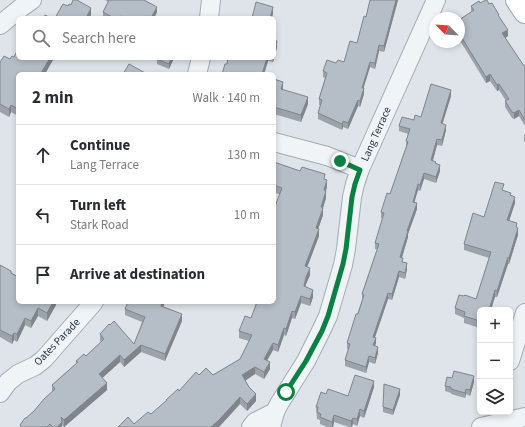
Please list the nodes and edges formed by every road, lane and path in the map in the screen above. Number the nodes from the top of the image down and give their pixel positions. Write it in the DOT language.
graph roads {
  1 [pos="32,0"];
  2 [pos="211,0"];
  3 [pos="436,0"];
  4 [pos="517,0"];
  5 [pos="525,12"];
  6 [pos="209,16"];
  7 [pos="0,25"];
  8 [pos="200,60"];
  9 [pos="198,72"];
  10 [pos="276,143"];
  11 [pos="360,170"];
  12 [pos="92,304"];
  13 [pos="525,313"];
  14 [pos="513,351"];
  15 [pos="1,390"];
  16 [pos="501,417"];
  17 [pos="525,417"];
  18 [pos="273,420"];
  19 [pos="251,427"];
  20 [pos="480,427"];
  1 -- 7 [label="street"];
  2 -- 6 [label="street"];
  3 -- 11 [label="street, Lang Terrace"];
  4 -- 5 [label="main road"];
  8 -- 9 [label="street"];
  10 -- 11 [label="street"];
  11 -- 18 [label="street, Lang Terrace"];
  12 -- 15 [label="street, Oates Parade"];
  13 -- 14 [label="street"];
  16 -- 17 [label="street"];
  16 -- 20 [label="street"];
  18 -- 19 [label="street"];
}
